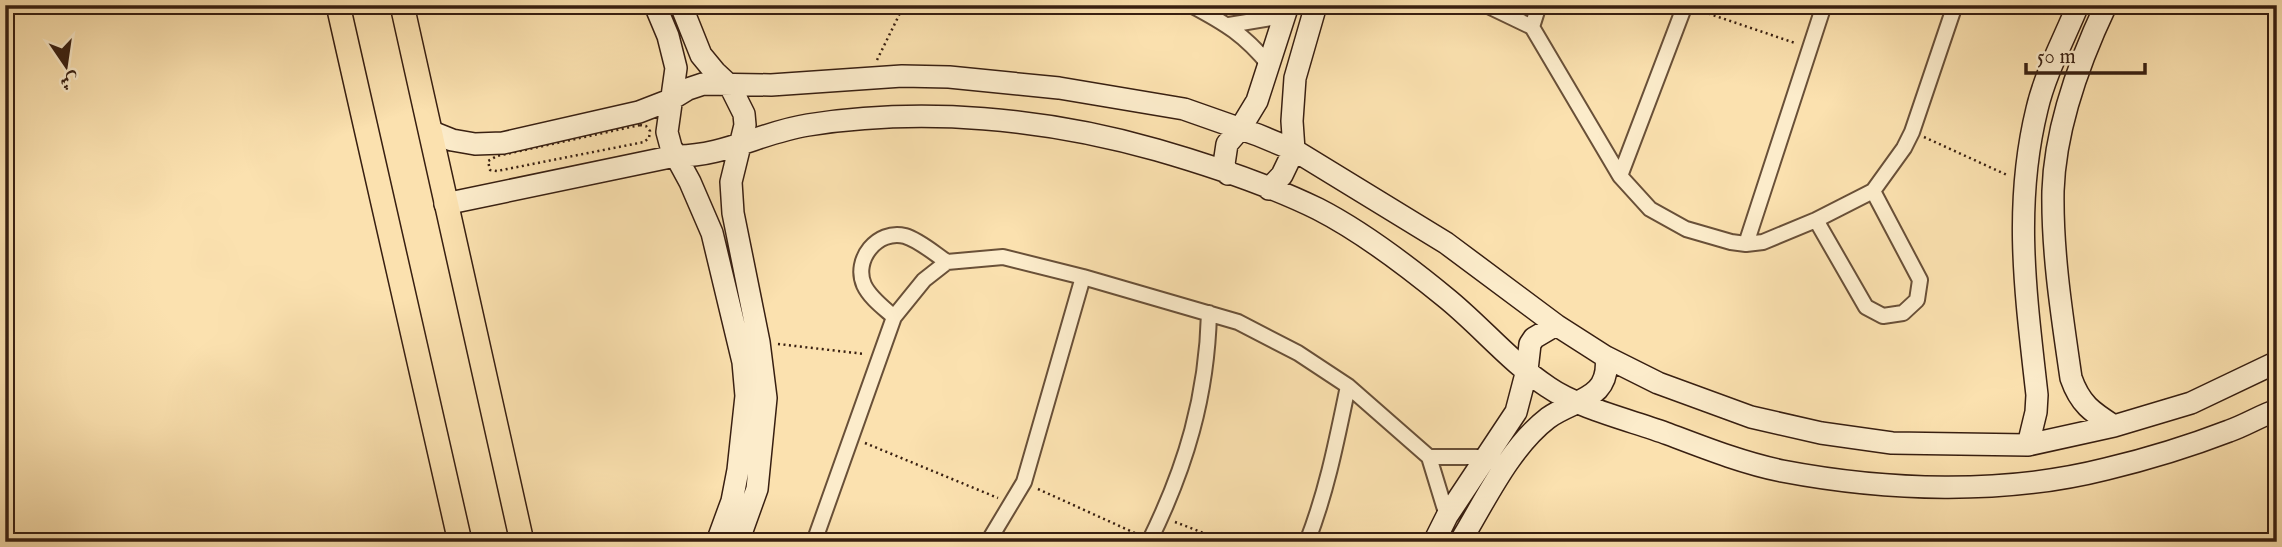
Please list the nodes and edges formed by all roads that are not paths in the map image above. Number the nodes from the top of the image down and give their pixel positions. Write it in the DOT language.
graph roads {
  1 [pos="338,5"];
  2 [pos="402,5"];
  3 [pos="655,5"];
  4 [pos="681,5"];
  5 [pos="1191,5"];
  6 [pos="1316,5"];
  7 [pos="1486,5"];
  8 [pos="1539,5"];
  9 [pos="1824,5"];
  10 [pos="1955,5"];
  11 [pos="2078,5"];
  12 [pos="2106,5"];
  13 [pos="1685,6"];
  14 [pos="1286,11"];
  15 [pos="1229,25"];
  16 [pos="1532,27"];
  17 [pos="1270,66"];
  18 [pos="730,86"];
  19 [pos="670,100"];
  20 [pos="1240,129"];
  21 [pos="432,132"];
  22 [pos="740,145"];
  23 [pos="1294,150"];
  24 [pos="675,156"];
  25 [pos="1228,174"];
  26 [pos="1620,176"];
  27 [pos="1269,189"];
  28 [pos="1872,191"];
  29 [pos="445,204"];
  30 [pos="1816,220"];
  31 [pos="1746,244"];
  32 [pos="947,262"];
  33 [pos="1083,277"];
  34 [pos="1209,313"];
  35 [pos="894,317"];
  36 [pos="1556,325"];
  37 [pos="1606,357"];
  38 [pos="2277,362"];
  39 [pos="1527,370"];
  40 [pos="1348,386"];
  41 [pos="1580,402"];
  42 [pos="2277,410"];
  43 [pos="2114,426"];
  44 [pos="2028,445"];
  45 [pos="1429,457"];
  46 [pos="1487,457"];
  47 [pos="1508,464"];
  48 [pos="1447,516"];
  49 [pos="1149,541"];
  50 [pos="460,542"];
  51 [pos="522,542"];
  52 [pos="717,542"];
  53 [pos="738,542"];
  54 [pos="814,542"];
  55 [pos="988,542"];
  56 [pos="1307,542"];
  57 [pos="1434,542"];
  58 [pos="1460,542"];
  1 -- 50 [label="main road"];
  2 -- 21 [label="main road"];
  3 -- 19 [label="street"];
  4 -- 18 [label="street"];
  5 -- 15 [label="street"];
  6 -- 23 [label="street"];
  7 -- 16 [label="street"];
  8 -- 16 [label="street"];
  9 -- 31 [label="street"];
  10 -- 28 [label="street"];
  11 -- 44 [label="street"];
  12 -- 43 [label="street"];
  13 -- 26 [label="street"];
  14 -- 15 [label="street"];
  14 -- 17 [label="street"];
  15 -- 17 [label="street"];
  16 -- 26 [label="street"];
  17 -- 20 [label="street"];
  18 -- 19 [label="street"];
  18 -- 20 [label="street"];
  18 -- 22 [label="street"];
  19 -- 21 [label="street"];
  19 -- 24 [label="street"];
  20 -- 23 [label="street"];
  20 -- 25 [label="street"];
  21 -- 29 [label="main road"];
  22 -- 24 [label="street"];
  22 -- 25 [label="street"];
  22 -- 53 [label="street"];
  23 -- 27 [label="street"];
  23 -- 36 [label="street"];
  24 -- 29 [label="street"];
  24 -- 52 [label="street"];
  25 -- 27 [label="street"];
  26 -- 31 [label="street"];
  27 -- 39 [label="street"];
  28 -- 30 [label="street"];
  28 -- 30 [label="street"];
  29 -- 51 [label="main road"];
  30 -- 31 [label="street"];
  32 -- 33 [label="street"];
  32 -- 35 [label="street"];
  32 -- 35 [label="street"];
  33 -- 34 [label="street"];
  33 -- 55 [label="street"];
  34 -- 40 [label="street"];
  34 -- 49 [label="street"];
  35 -- 54 [label="street"];
  36 -- 37 [label="street"];
  36 -- 39 [label="street"];
  37 -- 41 [label="street"];
  37 -- 44 [label="street"];
  38 -- 43 [label="street"];
  39 -- 41 [label="street"];
  39 -- 46 [label="street"];
  40 -- 45 [label="street"];
  40 -- 56 [label="street"];
  41 -- 42 [label="street"];
  41 -- 47 [label="street"];
  43 -- 44 [label="street"];
  45 -- 46 [label="street"];
  45 -- 48 [label="street"];
  46 -- 47 [label="street"];
  46 -- 48 [label="street"];
  47 -- 58 [label="street"];
  48 -- 57 [label="street"];
}
